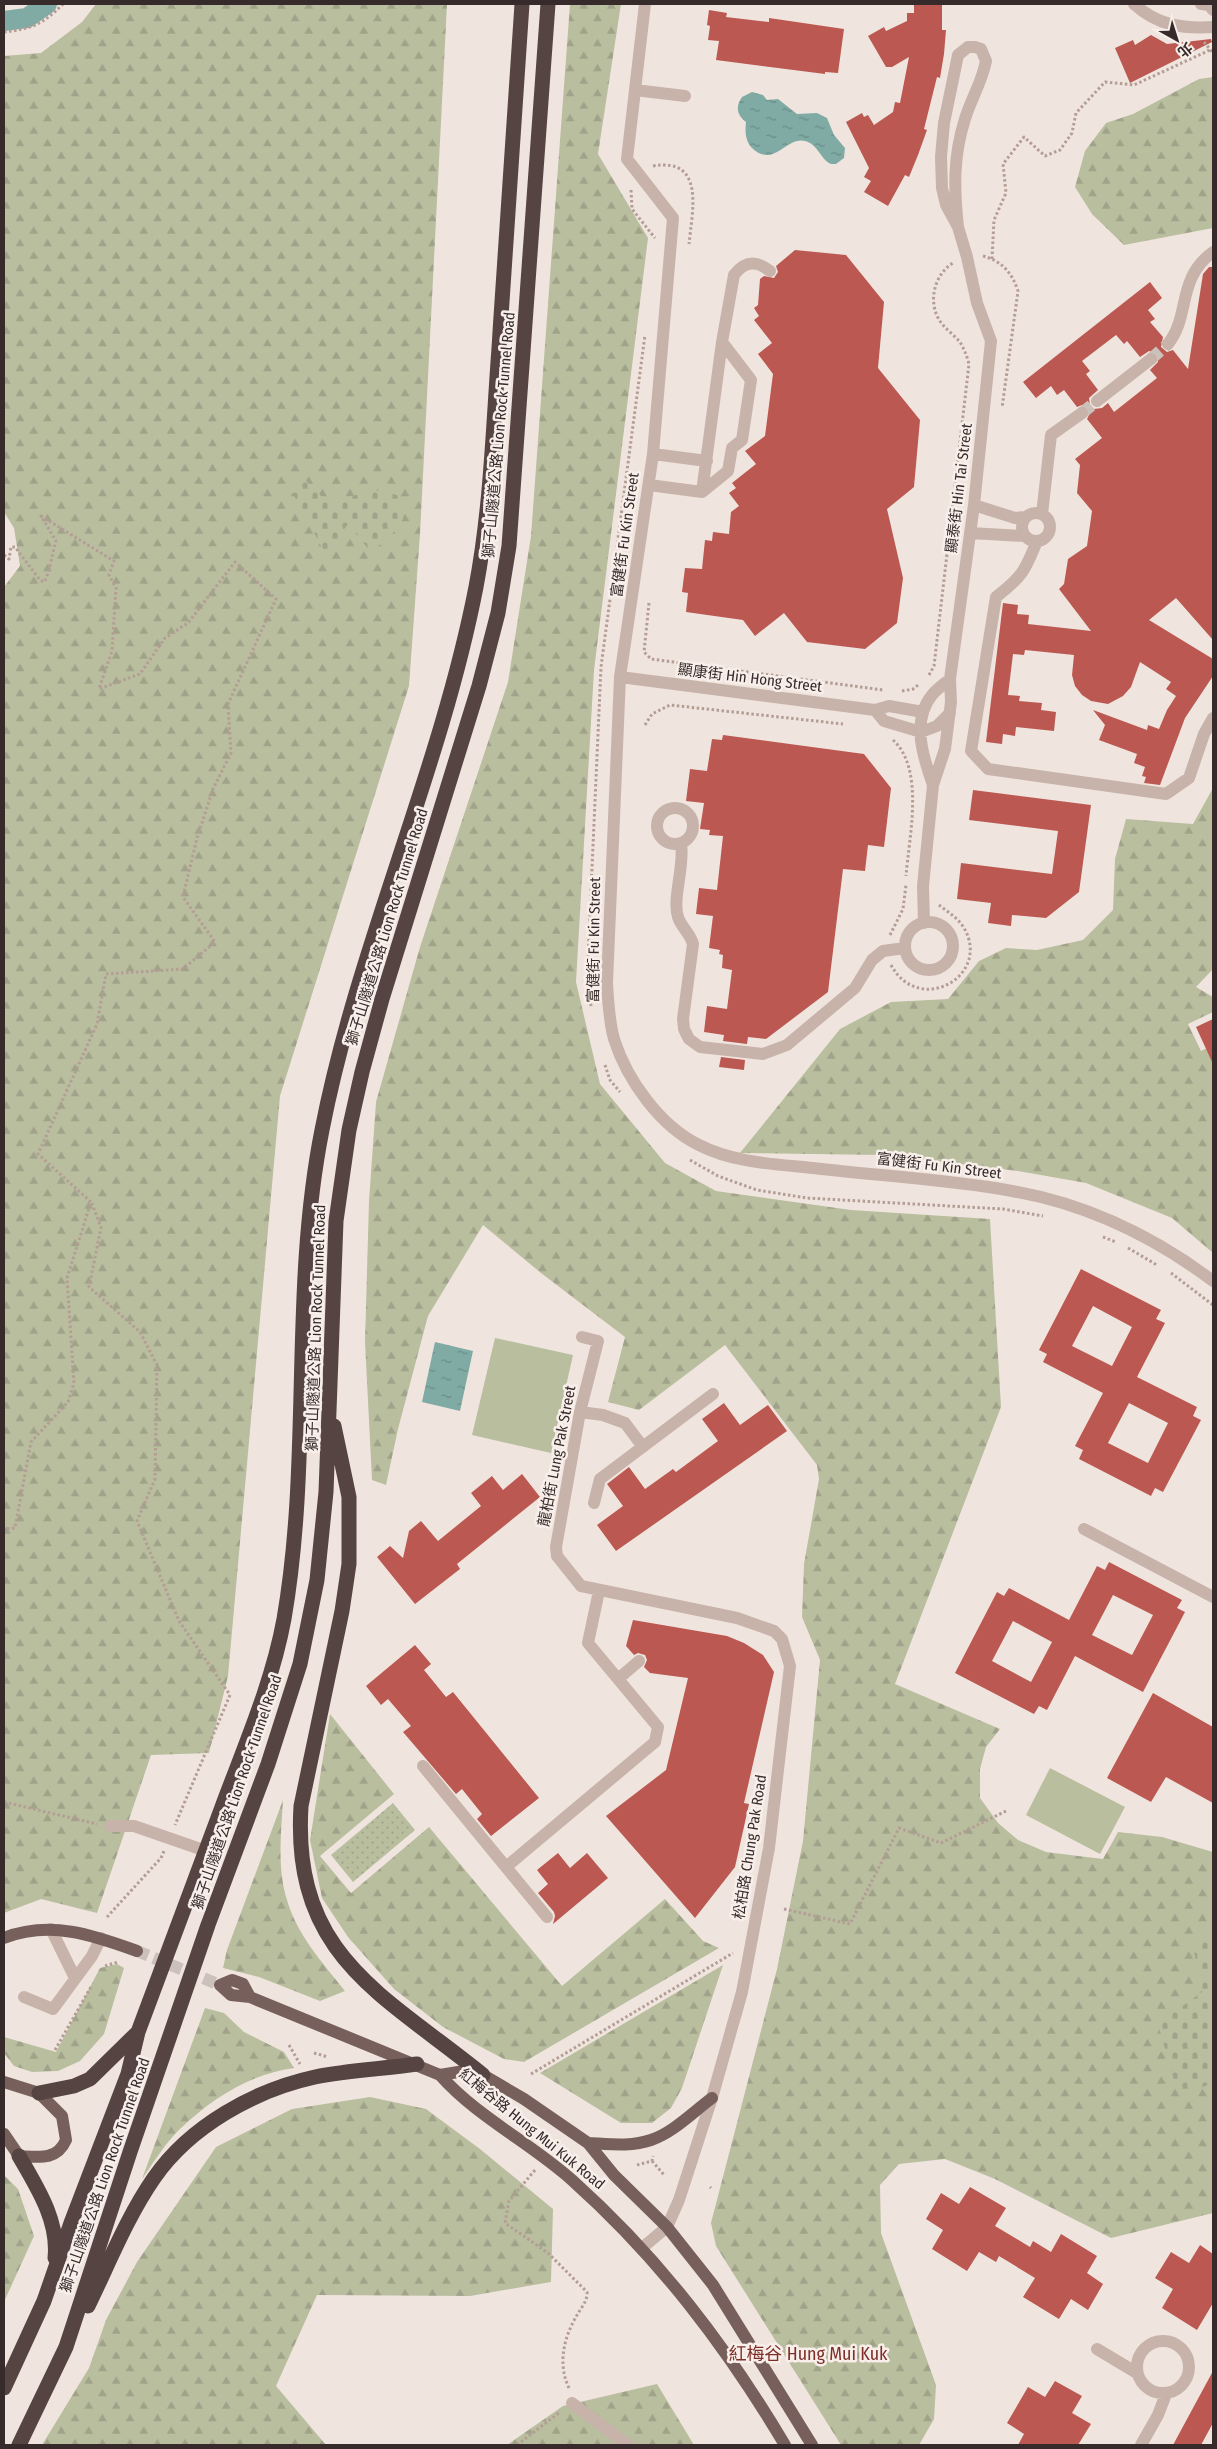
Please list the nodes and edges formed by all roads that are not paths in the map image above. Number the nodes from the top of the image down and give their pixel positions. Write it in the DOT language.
graph roads {
  1 [pos="522,4"];
  2 [pos="548,4"];
  3 [pos="645,4"];
  4 [pos="1134,4"];
  5 [pos="1201,4"];
  6 [pos="1213,10"];
  7 [pos="1213,27"];
  8 [pos="635,90"];
  9 [pos="685,96"];
  10 [pos="958,227"];
  11 [pos="1213,252"];
  12 [pos="770,271"];
  13 [pos="722,342"];
  14 [pos="1168,344"];
  15 [pos="1151,359"];
  16 [pos="1097,401"];
  17 [pos="1082,413"];
  18 [pos="653,454"];
  19 [pos="706,461"];
  20 [pos="649,485"];
  21 [pos="702,492"];
  22 [pos="974,505"];
  23 [pos="1042,514"];
  24 [pos="1026,517"];
  25 [pos="970,533"];
  26 [pos="1024,536"];
  27 [pos="1037,541"];
  28 [pos="620,677"];
  29 [pos="950,679"];
  30 [pos="875,710"];
  31 [pos="923,712"];
  32 [pos="950,713"];
  33 [pos="1213,718"];
  34 [pos="921,732"];
  35 [pos="933,784"];
  36 [pos="681,843"];
  37 [pos="924,923"];
  38 [pos="905,948"];
  39 [pos="1213,1281"];
  40 [pos="582,1337"];
  41 [pos="714,1394"];
  42 [pos="330,1408"];
  43 [pos="580,1412"];
  44 [pos="643,1447"];
  45 [pos="594,1503"];
  46 [pos="1084,1529"];
  47 [pos="581,1586"];
  48 [pos="599,1591"];
  49 [pos="1213,1597"];
  50 [pos="639,1661"];
  51 [pos="618,1679"];
  52 [pos="423,1766"];
  53 [pos="110,1826"];
  54 [pos="206,1851"];
  55 [pos="506,1867"];
  56 [pos="547,1917"];
  57 [pos="51,1929"];
  58 [pos="4,1938"];
  59 [pos="101,1938"];
  60 [pos="137,1951"];
  61 [pos="75,1978"];
  62 [pos="250,1997"];
  63 [pos="24,1998"];
  64 [pos="138,2032"];
  65 [pos="417,2064"];
  66 [pos="440,2075"];
  67 [pos="483,2075"];
  68 [pos="4,2082"];
  69 [pos="39,2093"];
  70 [pos="712,2098"];
  71 [pos="4,2134"];
  72 [pos="588,2143"];
  73 [pos="18,2156"];
  74 [pos="667,2227"];
  75 [pos="642,2248"];
  76 [pos="54,2275"];
  77 [pos="66,2347"];
  78 [pos="1097,2349"];
  79 [pos="1137,2373"];
  80 [pos="4,2388"];
  81 [pos="1166,2394"];
  82 [pos="572,2403"];
  83 [pos="19,2445"];
  84 [pos="628,2445"];
  85 [pos="785,2445"];
  86 [pos="812,2445"];
  87 [pos="1141,2445"];
  1 -- 54 [label="highway, 獅子山隧道公路 Lion Rock Tunnel Road"];
  2 -- 42 [label="highway, 獅子山隧道公路 Lion Rock Tunnel Road"];
  3 -- 8 [label="street, 富健街 Fu Kin Street"];
  4 -- 7 [label="street"];
  5 -- 6 [label="street"];
  8 -- 9 [label="street"];
  8 -- 18 [label="street, 富健街 Fu Kin Street"];
  10 -- 10 [label="street"];
  10 -- 22 [label="street, 顯泰街 Hin Tai Street"];
  11 -- 14 [label="street"];
  12 -- 13 [label="street"];
  13 -- 19 [label="street"];
  13 -- 21 [label="street"];
  15 -- 16 [label="street"];
  17 -- 23 [label="street"];
  18 -- 19 [label="street"];
  18 -- 20 [label="street, 富健街 Fu Kin Street"];
  19 -- 21 [label="street"];
  20 -- 21 [label="street"];
  20 -- 28 [label="street, 富健街 Fu Kin Street"];
  22 -- 24 [label="street"];
  22 -- 25 [label="street, 顯泰街 Hin Tai Street"];
  23 -- 24 [label="street"];
  23 -- 27 [label="street"];
  24 -- 26 [label="street"];
  25 -- 26 [label="street"];
  25 -- 29 [label="street, 顯泰街 Hin Tai Street"];
  26 -- 27 [label="street"];
  27 -- 33 [label="street"];
  28 -- 30 [label="street, 顯康街 Hin Hong Street"];
  28 -- 39 [label="street, 富健街 Fu Kin Street"];
  29 -- 31 [label="street, 顯泰街 Hin Tai Street"];
  29 -- 32 [label="street, 顯泰街 Hin Tai Street"];
  30 -- 31 [label="street, 顯康街 Hin Hong Street"];
  30 -- 34 [label="street, 顯康街 Hin Hong Street"];
  31 -- 34 [label="street, 顯泰街 Hin Tai Street"];
  32 -- 34 [label="street"];
  32 -- 35 [label="street, 顯泰街 Hin Tai Street"];
  34 -- 35 [label="street, 顯泰街 Hin Tai Street"];
  35 -- 37 [label="street, 顯泰街 Hin Tai Street"];
  36 -- 38 [label="street"];
  37 -- 38 [label="street"];
  37 -- 38 [label="street"];
  40 -- 43 [label="street, 龍柏街 Lung Pak Street"];
  41 -- 44 [label="street"];
  42 -- 67 [label="highway"];
  42 -- 77 [label="highway, 獅子山隧道公路 Lion Rock Tunnel Road"];
  43 -- 44 [label="street"];
  43 -- 47 [label="street, 龍柏街 Lung Pak Street"];
  44 -- 45 [label="street"];
  46 -- 49 [label="street"];
  47 -- 48 [label="street, 松柏路 Chung Pak Road"];
  48 -- 51 [label="street"];
  48 -- 70 [label="street, 松柏路 Chung Pak Road"];
  50 -- 51 [label="street"];
  51 -- 55 [label="street"];
  52 -- 55 [label="street"];
  53 -- 54 [label="street"];
  54 -- 64 [label="highway, 獅子山隧道公路 Lion Rock Tunnel Road"];
  55 -- 56 [label="street"];
  57 -- 58 [label="main road"];
  57 -- 59 [label="main road"];
  57 -- 61 [label="street"];
  59 -- 60 [label="main road"];
  59 -- 61 [label="street"];
  61 -- 63 [label="street"];
  62 -- 65 [label="main road, 紅梅谷路 Hung Mui Kuk Road"];
  64 -- 69 [label="highway"];
  64 -- 76 [label="highway, 獅子山隧道公路 Lion Rock Tunnel Road"];
  65 -- 66 [label="main road, 紅梅谷路 Hung Mui Kuk Road"];
  65 -- 77 [label="highway"];
  66 -- 67 [label="main road, 紅梅谷路 Hung Mui Kuk Road"];
  66 -- 75 [label="main road, 紅梅谷路 Hung Mui Kuk Road"];
  67 -- 72 [label="main road, 紅梅谷路 Hung Mui Kuk Road"];
  68 -- 69 [label="main road"];
  69 -- 73 [label="main road"];
  70 -- 72 [label="main road"];
  70 -- 74 [label="street, 松柏路 Chung Pak Road"];
  71 -- 73 [label="main road"];
  72 -- 74 [label="main road, 紅梅谷路 Hung Mui Kuk Road"];
  73 -- 76 [label="highway"];
  74 -- 75 [label="street, 松柏路 Chung Pak Road"];
  74 -- 86 [label="main road, 紅梅谷路 Hung Mui Kuk Road"];
  75 -- 85 [label="main road, 紅梅谷路 Hung Mui Kuk Road"];
  76 -- 80 [label="highway, 獅子山隧道公路 Lion Rock Tunnel Road"];
  77 -- 83 [label="highway, 獅子山隧道公路 Lion Rock Tunnel Road"];
  78 -- 79 [label="street"];
  79 -- 81 [label="street"];
  79 -- 81 [label="street"];
  81 -- 87 [label="street"];
  82 -- 84 [label="street"];
}
